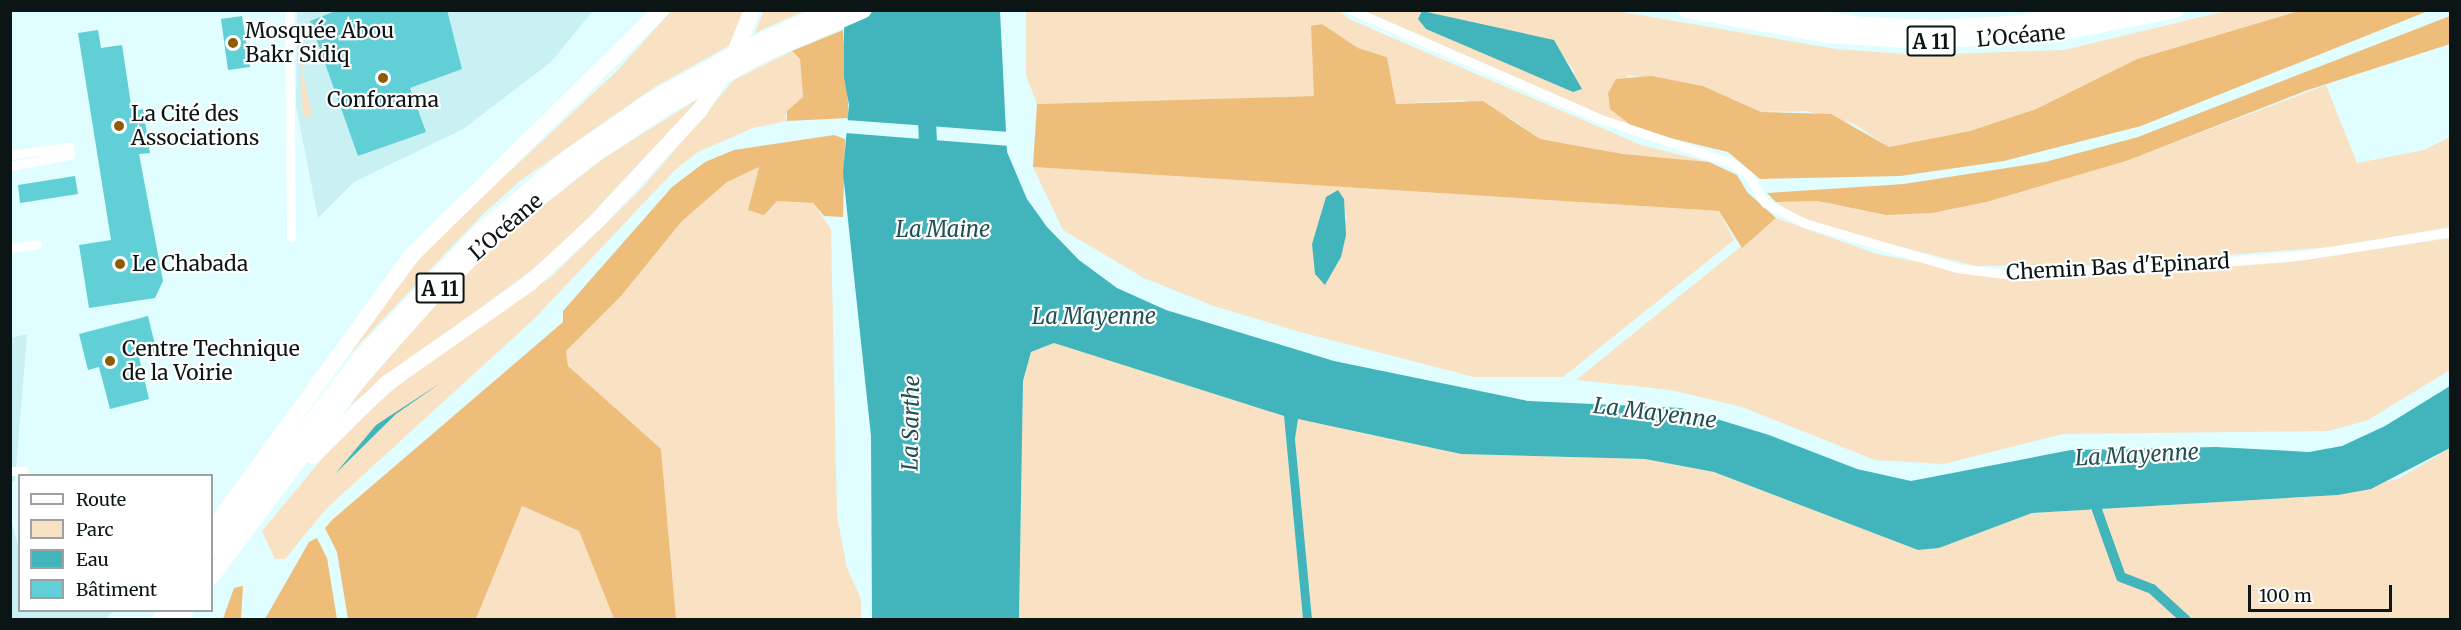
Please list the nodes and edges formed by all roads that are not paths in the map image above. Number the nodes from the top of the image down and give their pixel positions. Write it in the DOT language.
graph roads {
  1 [pos="289,10"];
  2 [pos="661,10"];
  3 [pos="752,10"];
  4 [pos="830,10"];
  5 [pos="864,10"];
  6 [pos="1352,10"];
  7 [pos="1686,10"];
  8 [pos="1755,10"];
  9 [pos="2112,10"];
  10 [pos="2176,10"];
  11 [pos="633,120"];
  12 [pos="10,155"];
  13 [pos="10,166"];
  14 [pos="2451,232"];
  15 [pos="291,237"];
  16 [pos="37,244"];
  17 [pos="10,248"];
  18 [pos="10,471"];
  19 [pos="24,471"];
  20 [pos="278,492"];
  21 [pos="213,529"];
  22 [pos="213,549"];
  23 [pos="213,574"];
  1 -- 15 [label="street"];
  2 -- 21 [label="highway"];
  3 -- 20 [label="highway"];
  4 -- 11 [label="highway, L’Océane / A 11"];
  5 -- 11 [label="highway, L’Océane / A 11"];
  6 -- 14 [label="street, Chemin Bas d'Epinard"];
  7 -- 10 [label="highway, L’Océane / A 11"];
  8 -- 9 [label="highway, L’Océane / A 11"];
  11 -- 20 [label="highway, L’Océane / A 11"];
  11 -- 22 [label="highway, L’Océane / A 11"];
  12 -- 13 [label="street"];
  16 -- 17 [label="street"];
  18 -- 19 [label="street"];
  20 -- 23 [label="highway"];
}
